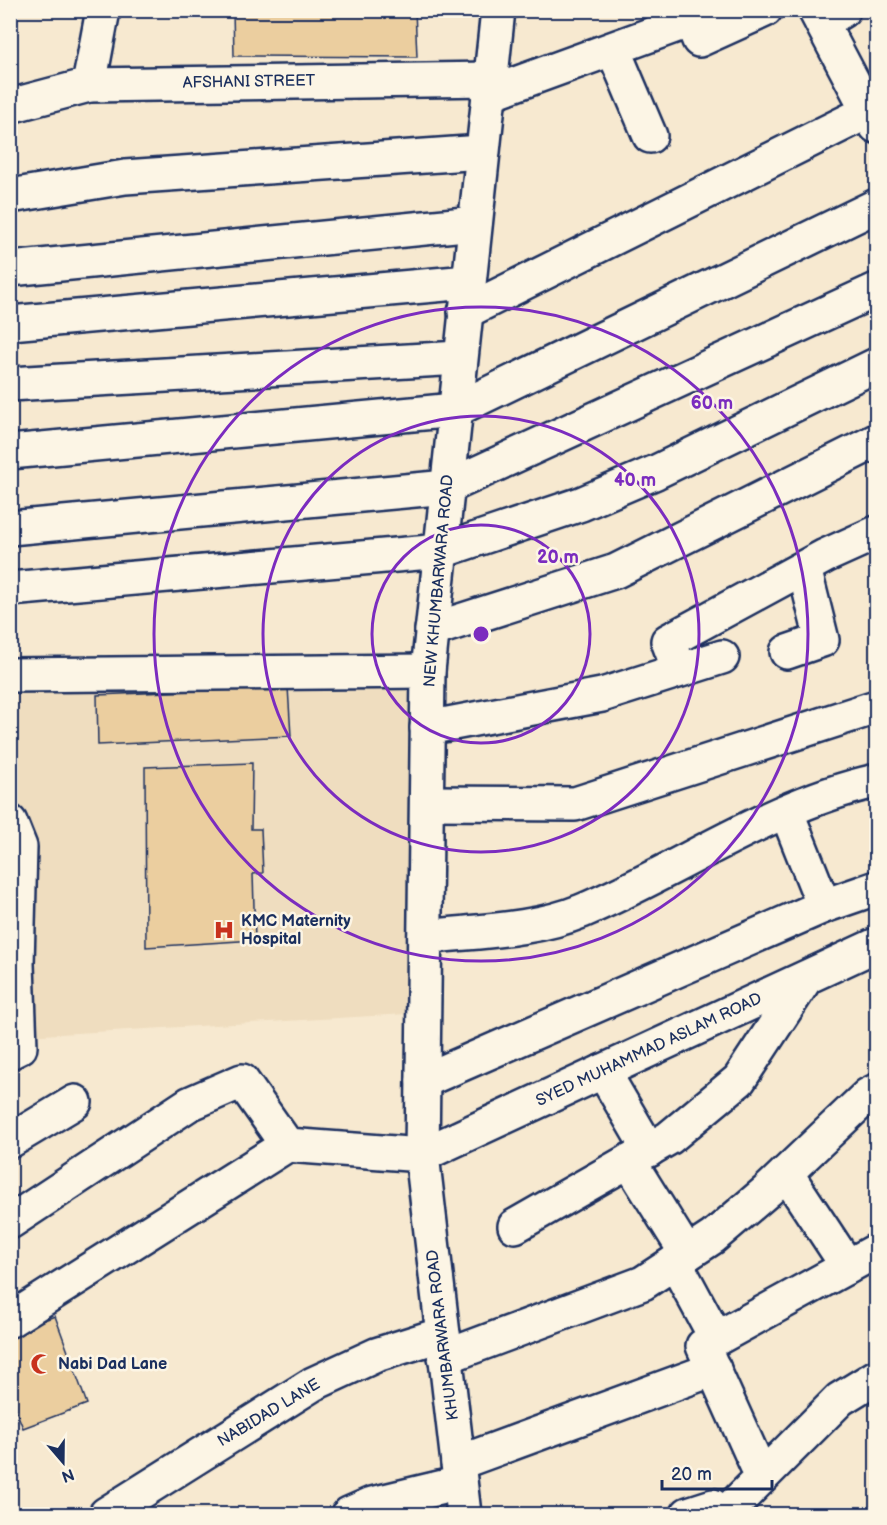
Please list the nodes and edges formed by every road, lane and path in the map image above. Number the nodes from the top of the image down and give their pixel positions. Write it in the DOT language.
graph roads {
  1 [pos="103,10"];
  2 [pos="498,10"];
  3 [pos="765,10"];
  4 [pos="827,15"];
  5 [pos="613,49"];
  6 [pos="89,85"];
  7 [pos="489,86"];
  8 [pos="871,105"];
  9 [pos="10,106"];
  10 [pos="650,136"];
  11 [pos="482,152"];
  12 [pos="10,196"];
  13 [pos="876,206"];
  14 [pos="475,223"];
  15 [pos="10,268"];
  16 [pos="876,290"];
  17 [pos="467,297"];
  18 [pos="10,323"];
  19 [pos="460,358"];
  20 [pos="876,365"];
  21 [pos="10,384"];
  22 [pos="455,410"];
  23 [pos="876,441"];
  24 [pos="10,452"];
  25 [pos="447,487"];
  26 [pos="10,528"];
  27 [pos="876,533"];
  28 [pos="441,551"];
  29 [pos="804,568"];
  30 [pos="10,589"];
  31 [pos="432,630"];
  32 [pos="787,652"];
  33 [pos="722,657"];
  34 [pos="679,670"];
  35 [pos="428,671"];
  36 [pos="10,675"];
  37 [pos="876,707"];
  38 [pos="427,728"];
  39 [pos="876,781"];
  40 [pos="426,803"];
  41 [pos="787,813"];
  42 [pos="10,822"];
  43 [pos="15,865"];
  44 [pos="876,888"];
  45 [pos="824,906"];
  46 [pos="425,937"];
  47 [pos="876,945"];
  48 [pos="14,952"];
  49 [pos="806,978"];
  50 [pos="10,1052"];
  51 [pos="603,1071"];
  52 [pos="423,1081"];
  53 [pos="876,1091"];
  54 [pos="75,1102"];
  55 [pos="10,1141"];
  56 [pos="287,1145"];
  57 [pos="422,1155"];
  58 [pos="639,1156"];
  59 [pos="786,1173"];
  60 [pos="10,1222"];
  61 [pos="515,1226"];
  62 [pos="876,1251"];
  63 [pos="681,1258"];
  64 [pos="848,1267"];
  65 [pos="10,1320"];
  66 [pos="444,1346"];
  67 [pos="715,1354"];
  68 [pos="876,1377"];
  69 [pos="762,1477"];
  70 [pos="460,1487"];
  71 [pos="106,1515"];
  72 [pos="349,1515"];
  73 [pos="688,1515"];
  74 [pos="716,1515"];
  75 [pos="725,1515"];
  1 -- 6 [label="street"];
  2 -- 7 [label="street, NEW KHUMBARWARA ROAD"];
  3 -- 5 [label="street, AFSHANI STREET"];
  4 -- 8 [label="street"];
  5 -- 7 [label="street, AFSHANI STREET"];
  5 -- 10 [label="street"];
  6 -- 7 [label="street, AFSHANI STREET"];
  6 -- 9 [label="street, AFSHANI STREET"];
  7 -- 11 [label="street, NEW KHUMBARWARA ROAD"];
  8 -- 17 [label="street"];
  11 -- 12 [label="street"];
  11 -- 14 [label="street, NEW KHUMBARWARA ROAD"];
  13 -- 22 [label="street"];
  14 -- 15 [label="street"];
  14 -- 17 [label="street, NEW KHUMBARWARA ROAD"];
  16 -- 25 [label="street"];
  17 -- 18 [label="street"];
  17 -- 19 [label="street, NEW KHUMBARWARA ROAD"];
  19 -- 21 [label="street"];
  19 -- 22 [label="street, NEW KHUMBARWARA ROAD"];
  20 -- 28 [label="street"];
  22 -- 24 [label="street"];
  22 -- 25 [label="street, NEW KHUMBARWARA ROAD"];
  23 -- 31 [label="street"];
  25 -- 26 [label="street"];
  25 -- 28 [label="street, NEW KHUMBARWARA ROAD"];
  27 -- 29 [label="street"];
  28 -- 30 [label="street"];
  28 -- 31 [label="street, NEW KHUMBARWARA ROAD"];
  29 -- 32 [label="street"];
  29 -- 34 [label="street"];
  31 -- 35 [label="street, NEW KHUMBARWARA ROAD"];
  33 -- 34 [label="street"];
  34 -- 38 [label="street"];
  35 -- 36 [label="street"];
  35 -- 38 [label="street, NEW KHUMBARWARA ROAD"];
  37 -- 40 [label="street"];
  38 -- 40 [label="street, NEW KHUMBARWARA ROAD"];
  39 -- 41 [label="street"];
  40 -- 46 [label="street, NEW KHUMBARWARA ROAD"];
  41 -- 45 [label="street"];
  41 -- 46 [label="street"];
  42 -- 43 [label="street"];
  43 -- 48 [label="street"];
  44 -- 45 [label="street"];
  45 -- 52 [label="street"];
  46 -- 52 [label="street, NEW KHUMBARWARA ROAD"];
  47 -- 49 [label="street, SYED MUHAMMAD ASLAM ROAD"];
  48 -- 50 [label="street"];
  49 -- 51 [label="street, SYED MUHAMMAD ASLAM ROAD"];
  49 -- 58 [label="street"];
  51 -- 57 [label="street, SYED MUHAMMAD ASLAM ROAD"];
  51 -- 58 [label="street"];
  52 -- 57 [label="street, NEW KHUMBARWARA ROAD"];
  53 -- 59 [label="street, NABIDAD LANE"];
  54 -- 55 [label="street"];
  56 -- 57 [label="street"];
  56 -- 60 [label="street"];
  56 -- 65 [label="street"];
  57 -- 66 [label="street, KHUMBARWARA ROAD"];
  58 -- 61 [label="street"];
  58 -- 63 [label="street"];
  59 -- 63 [label="street, NABIDAD LANE"];
  59 -- 64 [label="street"];
  62 -- 64 [label="street"];
  63 -- 66 [label="street, NABIDAD LANE"];
  63 -- 67 [label="street"];
  64 -- 67 [label="street"];
  66 -- 70 [label="street, KHUMBARWARA ROAD"];
  66 -- 71 [label="street, NABIDAD LANE"];
  67 -- 69 [label="street"];
  67 -- 70 [label="street"];
  68 -- 69 [label="street"];
  69 -- 75 [label="street"];
  70 -- 72 [label="street"];
  73 -- 74 [label="street"];
}
